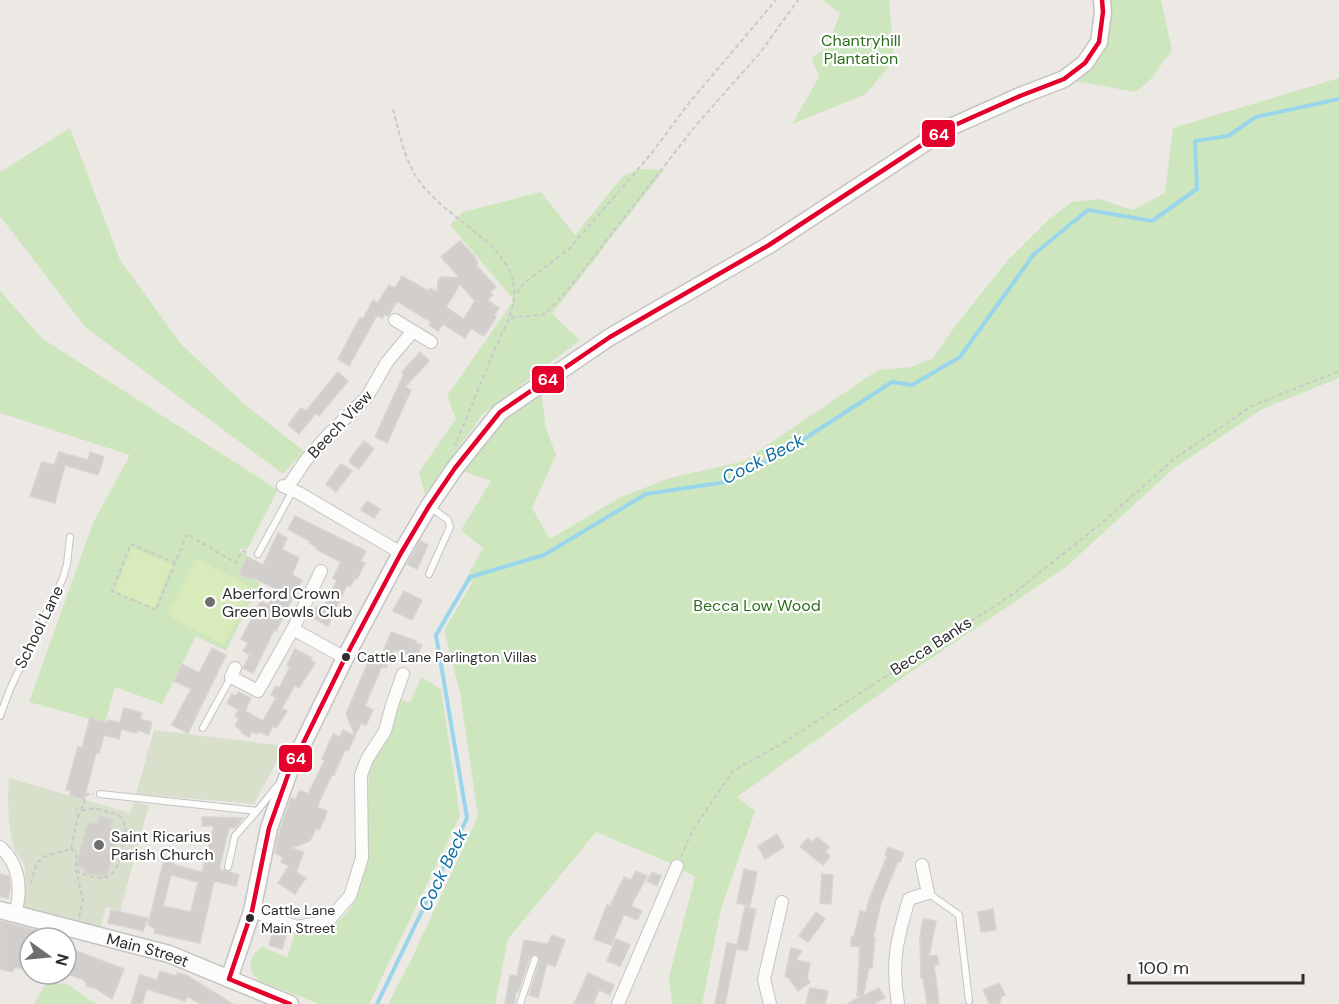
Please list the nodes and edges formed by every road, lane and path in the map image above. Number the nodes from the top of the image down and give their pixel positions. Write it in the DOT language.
graph roads {
  1 [pos="776,0"];
  2 [pos="798,0"];
  3 [pos="1101,0"];
  4 [pos="393,109"];
  5 [pos="515,295"];
  6 [pos="511,318"];
  7 [pos="395,320"];
  8 [pos="413,331"];
  9 [pos="431,342"];
  10 [pos="1339,371"];
  11 [pos="452,454"];
  12 [pos="288,488"];
  13 [pos="429,506"];
  14 [pos="70,537"];
  15 [pos="401,553"];
  16 [pos="258,554"];
  17 [pos="176,563"];
  18 [pos="321,571"];
  19 [pos="429,574"];
  20 [pos="294,628"];
  21 [pos="345,658"];
  22 [pos="233,673"];
  23 [pos="403,674"];
  24 [pos="0,716"];
  25 [pos="203,728"];
  26 [pos="289,772"];
  27 [pos="99,794"];
  28 [pos="76,808"];
  29 [pos="81,811"];
  30 [pos="257,811"];
  31 [pos="78,817"];
  32 [pos="0,840"];
  33 [pos="71,848"];
  34 [pos="5,851"];
  35 [pos="922,865"];
  36 [pos="677,866"];
  37 [pos="228,867"];
  38 [pos="76,870"];
  39 [pos="29,891"];
  40 [pos="928,893"];
  41 [pos="782,902"];
  42 [pos="252,911"];
  43 [pos="8,912"];
  44 [pos="61,926"];
  45 [pos="77,926"];
  46 [pos="78,931"];
  47 [pos="535,959"];
  48 [pos="229,979"];
  49 [pos="969,1001"];
  50 [pos="290,1004"];
  51 [pos="519,1004"];
  52 [pos="618,1004"];
  53 [pos="770,1004"];
  54 [pos="898,1004"];
  1 -- 5 [label="path"];
  2 -- 6 [label="path"];
  3 -- 13 [label="street"];
  4 -- 5 [label="path"];
  5 -- 6 [label="path"];
  6 -- 11 [label="path"];
  7 -- 8 [label="street"];
  8 -- 9 [label="street"];
  8 -- 12 [label="street, Beech View"];
  10 -- 36 [label="path, Becca Banks"];
  12 -- 15 [label="street"];
  12 -- 16 [label="lane"];
  13 -- 15 [label="street"];
  13 -- 19 [label="lane"];
  14 -- 24 [label="lane, School Lane"];
  15 -- 21 [label="street"];
  16 -- 17 [label="path"];
  17 -- 17 [label="path"];
  18 -- 20 [label="street"];
  20 -- 21 [label="street"];
  20 -- 22 [label="street"];
  21 -- 26 [label="street"];
  22 -- 25 [label="lane"];
  23 -- 42 [label="street"];
  26 -- 30 [label="lane"];
  26 -- 42 [label="street"];
  27 -- 29 [label="path"];
  27 -- 30 [label="lane"];
  28 -- 31 [label="path"];
  29 -- 31 [label="path"];
  29 -- 38 [label="path"];
  30 -- 37 [label="lane"];
  31 -- 33 [label="path"];
  32 -- 34 [label="lane"];
  33 -- 38 [label="path"];
  33 -- 39 [label="path"];
  34 -- 43 [label="street"];
  35 -- 40 [label="street"];
  36 -- 52 [label="street"];
  38 -- 45 [label="path"];
  40 -- 49 [label="lane"];
  40 -- 54 [label="street"];
  41 -- 53 [label="street"];
  42 -- 48 [label="street"];
  43 -- 44 [label="street, Main Street"];
  46 -- 48 [label="street, Main Street"];
  47 -- 51 [label="lane"];
  48 -- 50 [label="street, Main Street"];
}
